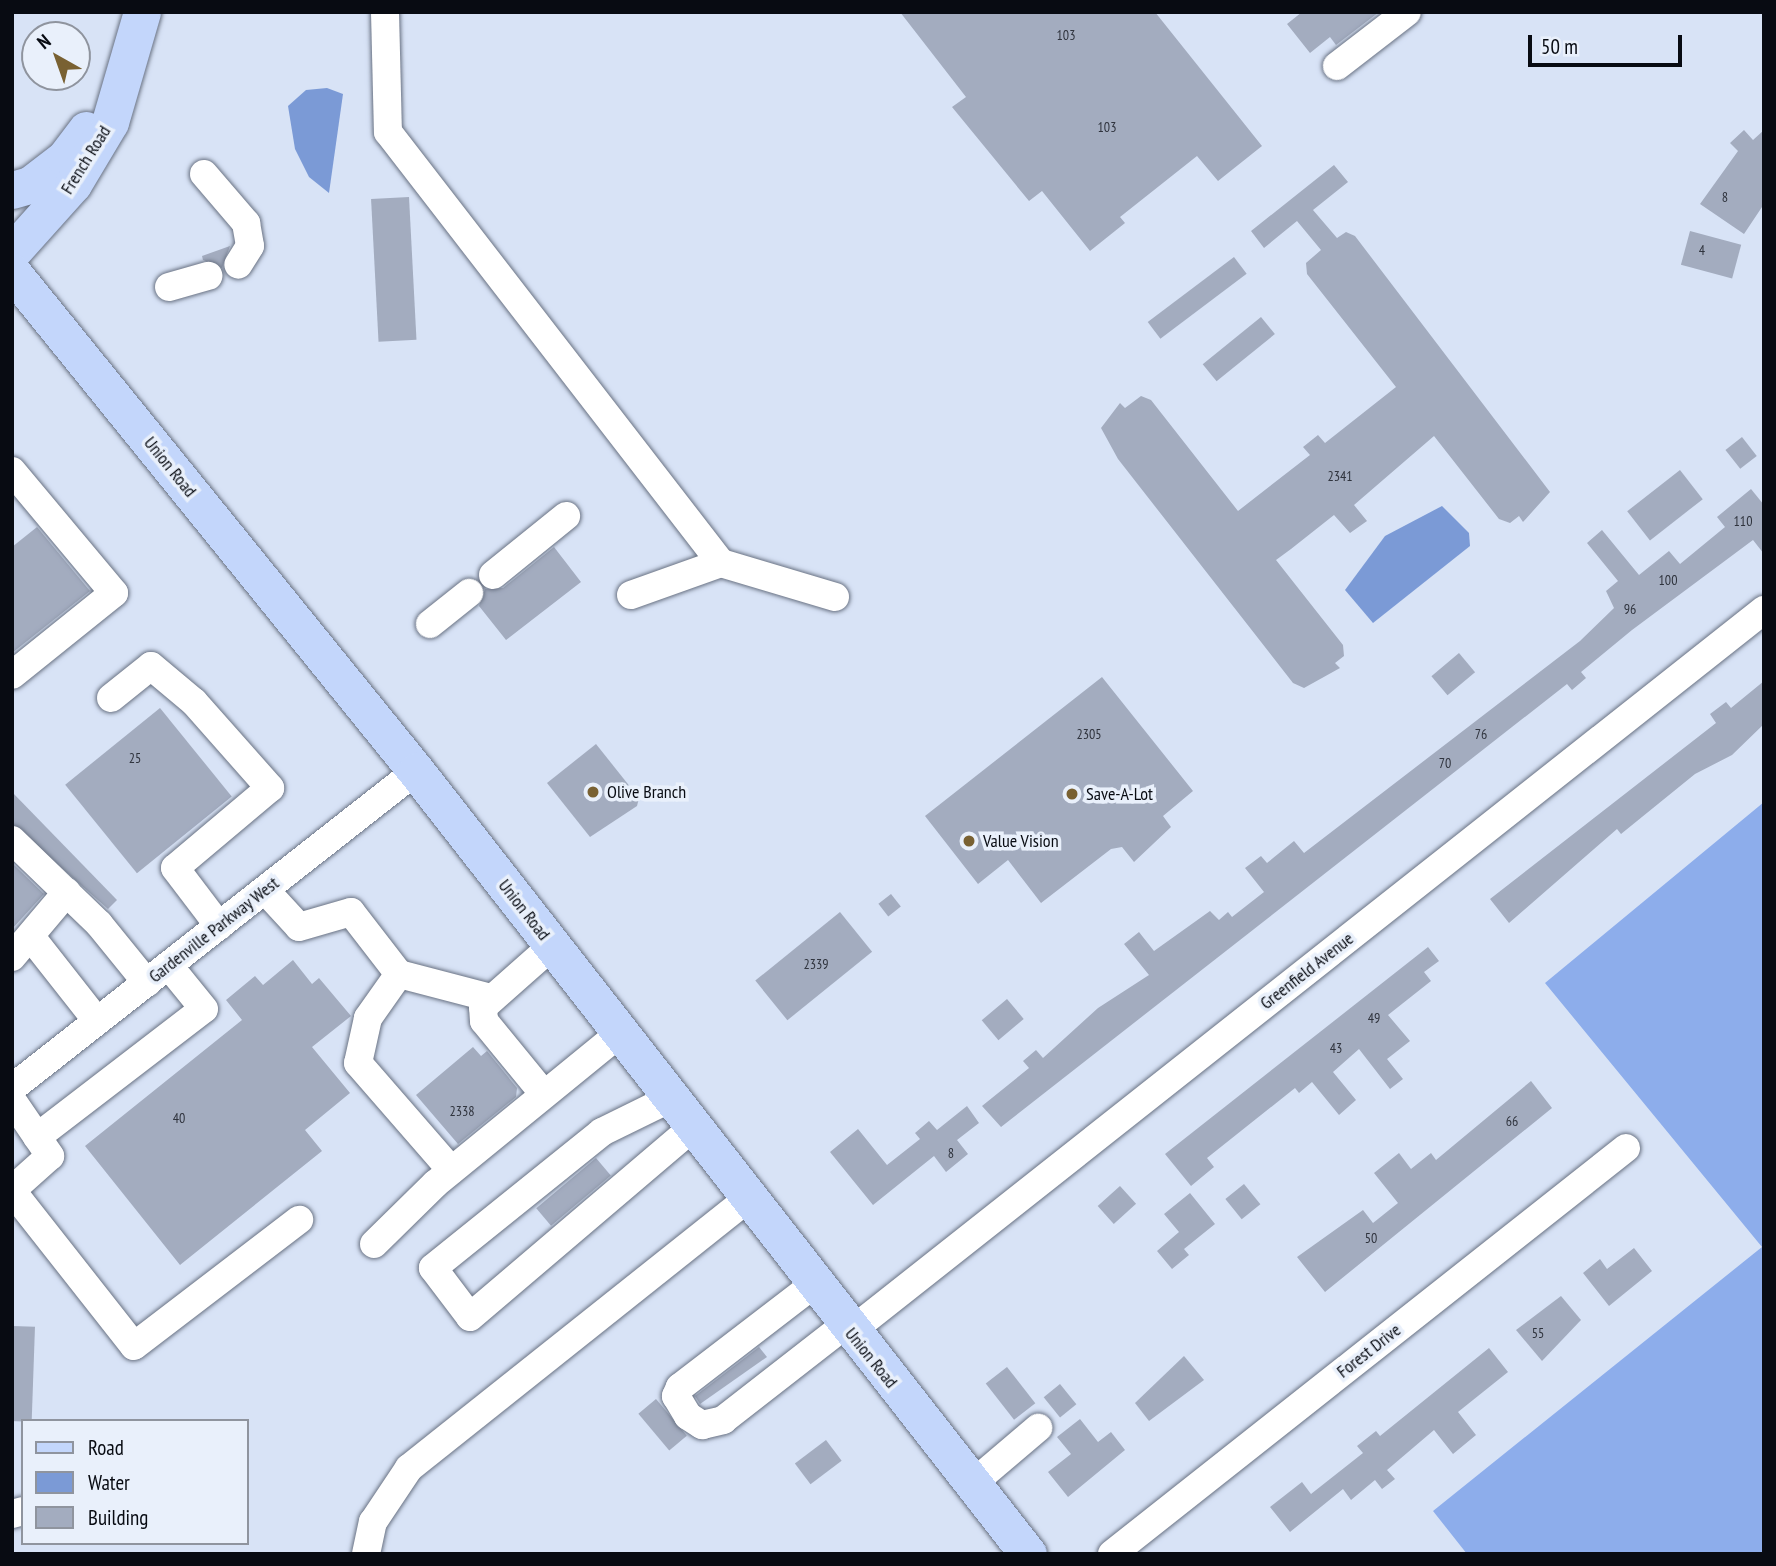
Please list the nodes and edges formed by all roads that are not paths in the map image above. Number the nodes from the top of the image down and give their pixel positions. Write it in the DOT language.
graph roads {
  1 [pos="142,12"];
  2 [pos="385,12"];
  3 [pos="1407,12"];
  4 [pos="1338,66"];
  5 [pos="121,85"];
  6 [pos="204,174"];
  7 [pos="12,190"];
  8 [pos="12,252"];
  9 [pos="238,265"];
  10 [pos="12,272"];
  11 [pos="208,276"];
  12 [pos="169,288"];
  13 [pos="12,471"];
  14 [pos="566,516"];
  15 [pos="721,563"];
  16 [pos="493,575"];
  17 [pos="469,593"];
  18 [pos="631,595"];
  19 [pos="835,597"];
  20 [pos="1764,610"];
  21 [pos="430,624"];
  22 [pos="12,675"];
  23 [pos="111,698"];
  24 [pos="416,771"];
  25 [pos="12,840"];
  26 [pos="265,890"];
  27 [pos="66,892"];
  28 [pos="219,926"];
  29 [pos="552,946"];
  30 [pos="22,947"];
  31 [pos="169,966"];
  32 [pos="399,974"];
  33 [pos="146,983"];
  34 [pos="487,998"];
  35 [pos="97,1021"];
  36 [pos="619,1034"];
  37 [pos="12,1088"];
  38 [pos="543,1093"];
  39 [pos="669,1098"];
  40 [pos="12,1100"];
  41 [pos="692,1128"];
  42 [pos="37,1137"];
  43 [pos="1626,1148"];
  44 [pos="451,1170"];
  45 [pos="12,1191"];
  46 [pos="747,1199"];
  47 [pos="299,1220"];
  48 [pos="374,1244"];
  49 [pos="813,1285"];
  50 [pos="847,1329"];
  51 [pos="1038,1428"];
  52 [pos="972,1484"];
  53 [pos="366,1554"];
  54 [pos="1028,1554"];
  55 [pos="1112,1554"];
  1 -- 5 [label="main road, French Road"];
  2 -- 15 [label="street"];
  3 -- 4 [label="street"];
  5 -- 7 [label="main road"];
  5 -- 8 [label="main road, French Road"];
  6 -- 9 [label="street"];
  10 -- 24 [label="main road, Union Road"];
  11 -- 12 [label="street"];
  13 -- 22 [label="street"];
  14 -- 16 [label="street"];
  15 -- 18 [label="street"];
  15 -- 19 [label="street"];
  17 -- 21 [label="street"];
  20 -- 50 [label="street, Greenfield Avenue"];
  23 -- 28 [label="street"];
  24 -- 26 [label="street, Gardenville Parkway West"];
  24 -- 29 [label="main road, Union Road"];
  25 -- 27 [label="street"];
  26 -- 28 [label="street, Gardenville Parkway West"];
  26 -- 32 [label="street"];
  27 -- 30 [label="street"];
  27 -- 33 [label="street"];
  28 -- 31 [label="street, Gardenville Parkway West"];
  29 -- 34 [label="street"];
  29 -- 36 [label="main road, Union Road"];
  30 -- 35 [label="street"];
  31 -- 33 [label="street, Gardenville Parkway West"];
  31 -- 42 [label="street"];
  32 -- 34 [label="street"];
  32 -- 44 [label="street"];
  33 -- 35 [label="street, Gardenville Parkway West"];
  34 -- 38 [label="street"];
  35 -- 37 [label="street, Gardenville Parkway West"];
  36 -- 38 [label="street"];
  36 -- 39 [label="main road, Union Road"];
  38 -- 44 [label="street"];
  39 -- 41 [label="main road, Union Road"];
  39 -- 41 [label="street"];
  40 -- 42 [label="street"];
  41 -- 46 [label="main road, Union Road"];
  42 -- 45 [label="street"];
  43 -- 55 [label="street, Forest Drive"];
  44 -- 48 [label="street"];
  45 -- 47 [label="street"];
  46 -- 49 [label="main road, Union Road"];
  46 -- 53 [label="street"];
  49 -- 50 [label="main road, Union Road"];
  49 -- 50 [label="street, Greenfield Avenue"];
  50 -- 52 [label="main road, Union Road"];
  51 -- 52 [label="street"];
  52 -- 54 [label="main road, Union Road"];
}
